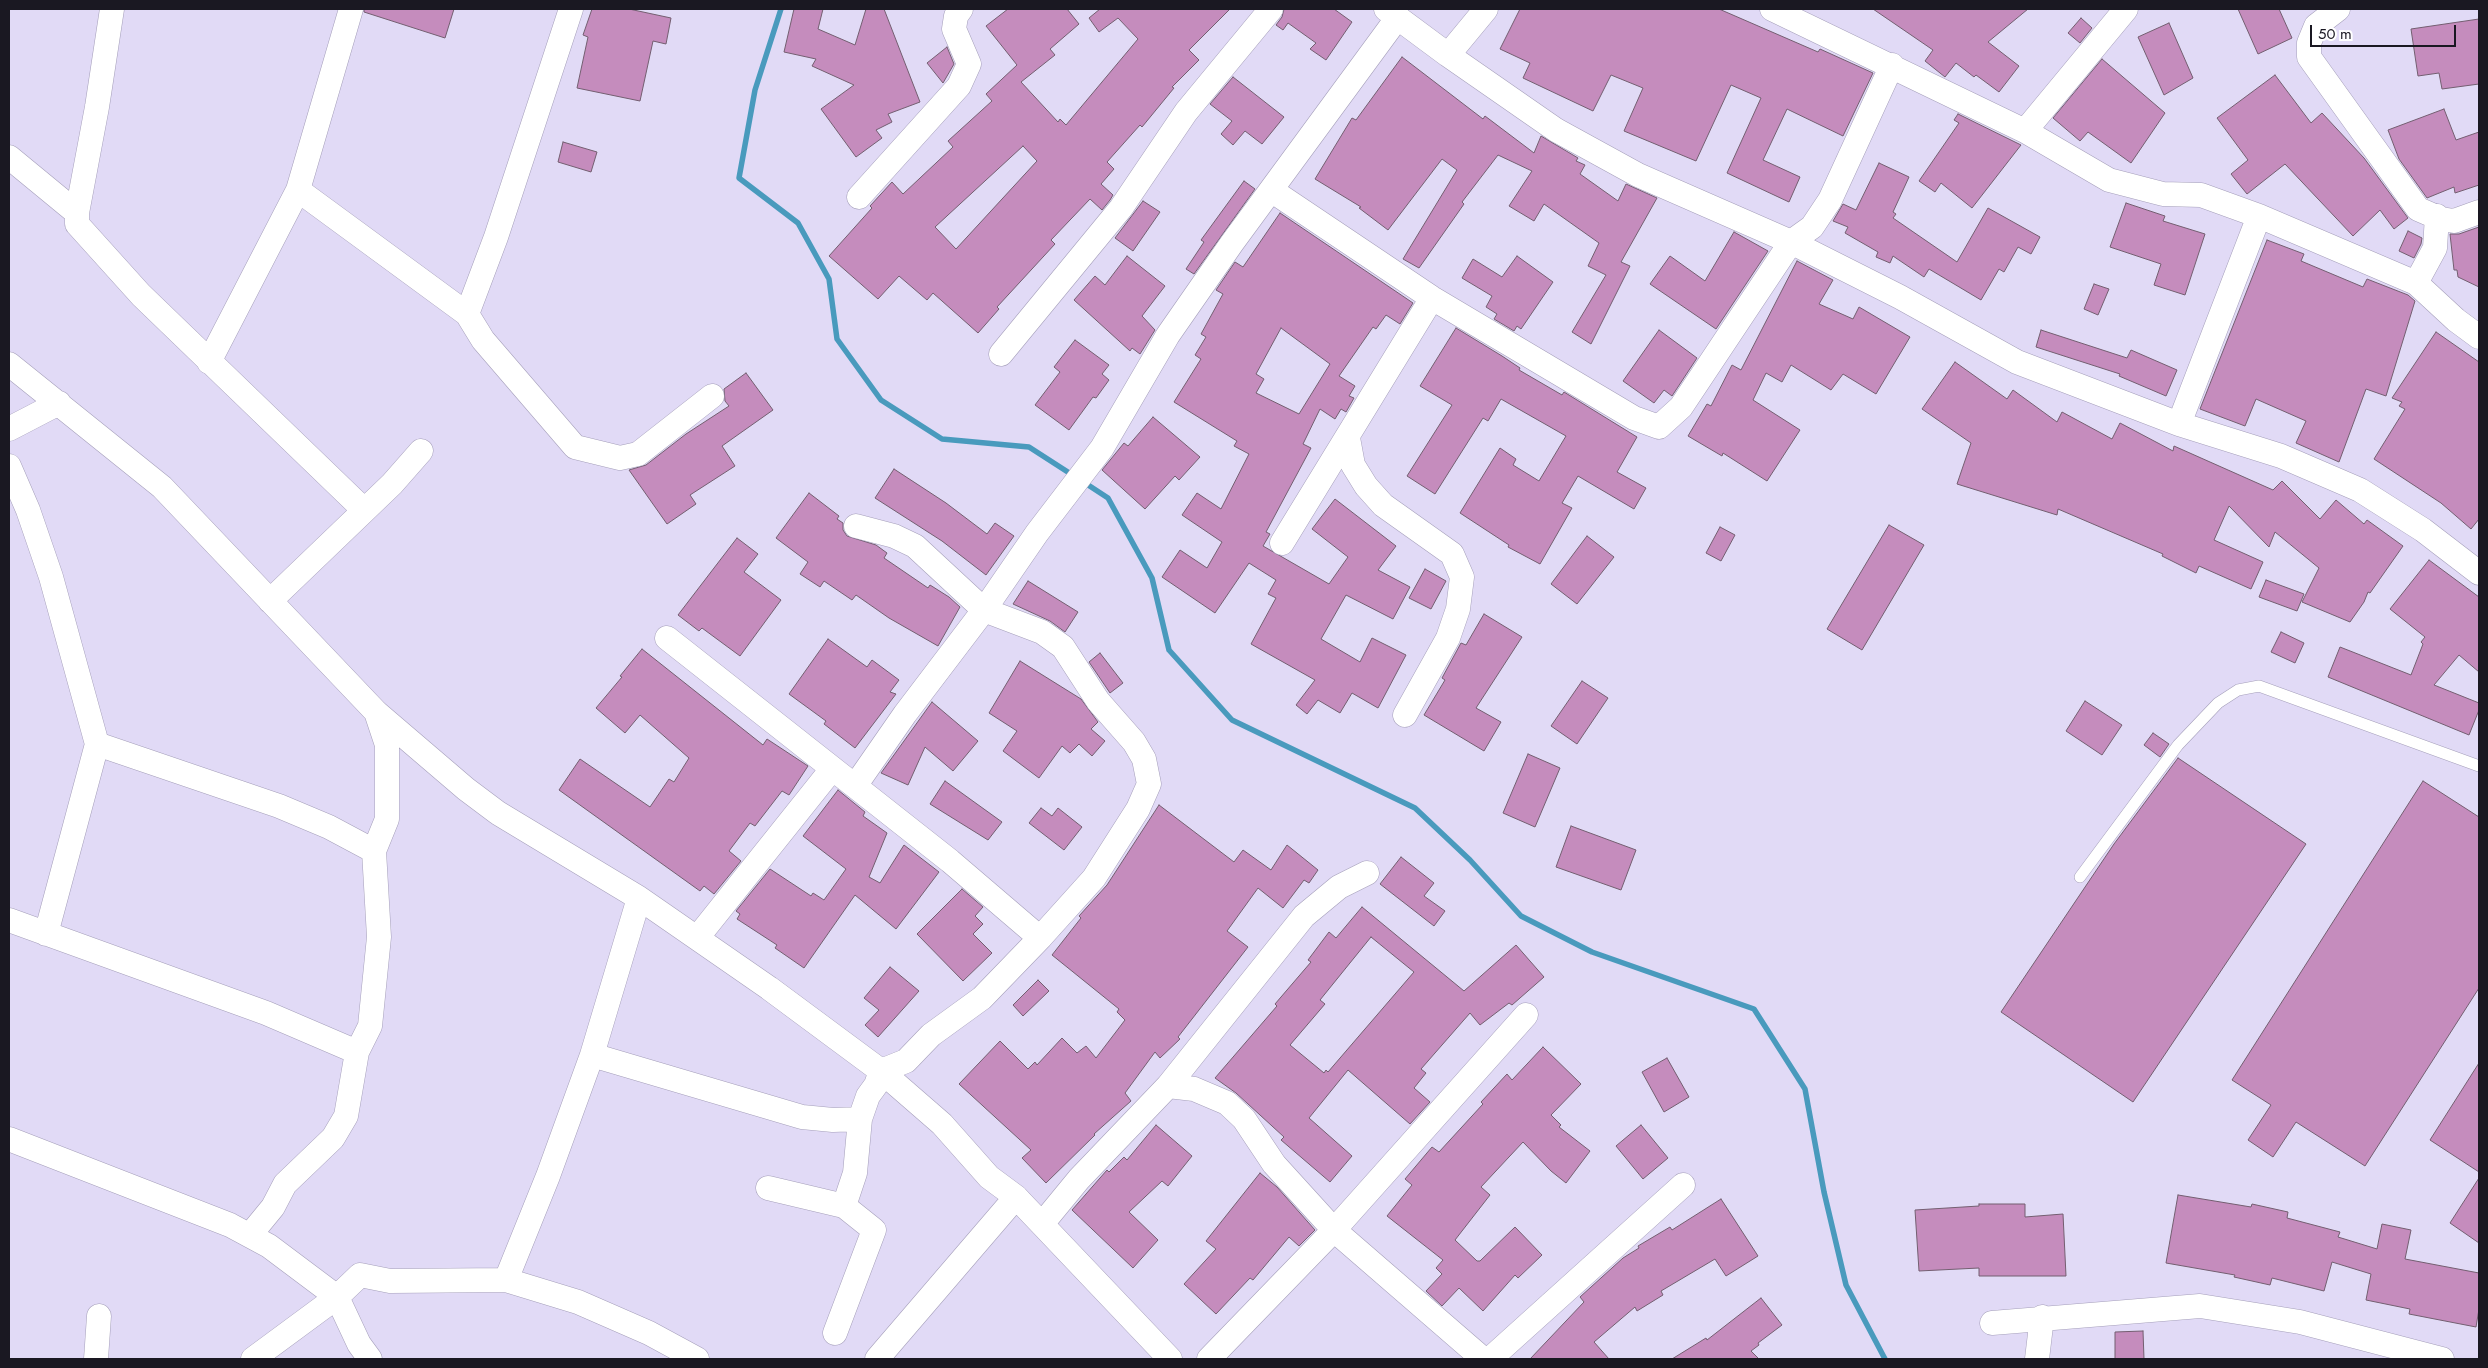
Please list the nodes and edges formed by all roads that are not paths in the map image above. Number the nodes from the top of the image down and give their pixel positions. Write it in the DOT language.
graph roads {
  1 [pos="112,9"];
  2 [pos="351,9"];
  3 [pos="571,9"];
  4 [pos="961,9"];
  5 [pos="1271,9"];
  6 [pos="1486,9"];
  7 [pos="1772,9"];
  8 [pos="2126,9"];
  9 [pos="2338,9"];
  10 [pos="1392,13"];
  11 [pos="1448,55"];
  12 [pos="1892,65"];
  13 [pos="2025,131"];
  14 [pos="9,157"];
  15 [pos="298,190"];
  16 [pos="1271,190"];
  17 [pos="859,197"];
  18 [pos="2479,212"];
  19 [pos="77,213"];
  20 [pos="2259,216"];
  21 [pos="2436,216"];
  22 [pos="1791,242"];
  23 [pos="2416,283"];
  24 [pos="1432,298"];
  25 [pos="467,314"];
  26 [pos="2479,337"];
  27 [pos="1001,354"];
  28 [pos="209,362"];
  29 [pos="9,364"];
  30 [pos="712,396"];
  31 [pos="59,403"];
  32 [pos="2179,424"];
  33 [pos="9,429"];
  34 [pos="1348,438"];
  35 [pos="421,451"];
  36 [pos="9,466"];
  37 [pos="364,510"];
  38 [pos="856,526"];
  39 [pos="1282,542"];
  40 [pos="2479,573"];
  41 [pos="270,601"];
  42 [pos="984,610"];
  43 [pos="667,638"];
  44 [pos="376,712"];
  45 [pos="1405,715"];
  46 [pos="97,744"];
  47 [pos="2479,766"];
  48 [pos="832,769"];
  49 [pos="854,786"];
  50 [pos="374,851"];
  51 [pos="1366,872"];
  52 [pos="2080,877"];
  53 [pos="639,898"];
  54 [pos="9,920"];
  55 [pos="46,934"];
  56 [pos="697,938"];
  57 [pos="1040,938"];
  58 [pos="1526,1015"];
  59 [pos="356,1052"];
  60 [pos="592,1055"];
  61 [pos="881,1071"];
  62 [pos="1168,1086"];
  63 [pos="860,1119"];
  64 [pos="9,1139"];
  65 [pos="1683,1185"];
  66 [pos="768,1188"];
  67 [pos="1016,1197"];
  68 [pos="844,1206"];
  69 [pos="1042,1224"];
  70 [pos="1334,1230"];
  71 [pos="250,1235"];
  72 [pos="506,1280"];
  73 [pos="337,1297"];
  74 [pos="99,1316"];
  75 [pos="2042,1318"];
  76 [pos="1992,1323"];
  77 [pos="835,1333"];
  78 [pos="96,1359"];
  79 [pos="253,1359"];
  80 [pos="370,1359"];
  81 [pos="697,1359"];
  82 [pos="877,1359"];
  83 [pos="1170,1359"];
  84 [pos="1209,1359"];
  85 [pos="1483,1359"];
  86 [pos="1490,1359"];
  87 [pos="2037,1359"];
  88 [pos="2442,1359"];
  1 -- 19 [label="street"];
  2 -- 15 [label="street"];
  3 -- 25 [label="street"];
  4 -- 17 [label="street"];
  5 -- 27 [label="street"];
  6 -- 11 [label="street"];
  7 -- 12 [label="street"];
  8 -- 13 [label="street"];
  9 -- 21 [label="street"];
  10 -- 11 [label="street"];
  10 -- 16 [label="street"];
  11 -- 22 [label="street"];
  12 -- 13 [label="street"];
  12 -- 22 [label="street"];
  13 -- 20 [label="street"];
  14 -- 19 [label="street"];
  15 -- 25 [label="street"];
  15 -- 28 [label="street"];
  16 -- 24 [label="street"];
  16 -- 42 [label="street"];
  18 -- 21 [label="street"];
  19 -- 28 [label="street"];
  20 -- 23 [label="street"];
  20 -- 32 [label="street"];
  21 -- 23 [label="street"];
  22 -- 24 [label="street"];
  22 -- 32 [label="street"];
  23 -- 26 [label="street"];
  24 -- 34 [label="street"];
  25 -- 30 [label="street"];
  28 -- 37 [label="street"];
  29 -- 31 [label="street"];
  31 -- 33 [label="street"];
  31 -- 41 [label="street"];
  32 -- 40 [label="street"];
  34 -- 39 [label="street"];
  34 -- 45 [label="street"];
  35 -- 37 [label="street"];
  36 -- 46 [label="street"];
  37 -- 41 [label="street"];
  38 -- 42 [label="street"];
  41 -- 44 [label="street"];
  42 -- 49 [label="street"];
  42 -- 57 [label="street"];
  43 -- 48 [label="street"];
  44 -- 50 [label="street"];
  44 -- 53 [label="street"];
  46 -- 50 [label="street"];
  46 -- 55 [label="street"];
  47 -- 52 [label="lane"];
  48 -- 49 [label="street"];
  48 -- 56 [label="street"];
  49 -- 57 [label="street"];
  50 -- 59 [label="street"];
  51 -- 62 [label="street"];
  53 -- 56 [label="street"];
  53 -- 60 [label="street"];
  54 -- 55 [label="street"];
  55 -- 59 [label="street"];
  56 -- 61 [label="street"];
  57 -- 61 [label="street"];
  58 -- 70 [label="street"];
  59 -- 71 [label="street"];
  60 -- 63 [label="street"];
  60 -- 72 [label="street"];
  61 -- 63 [label="street"];
  61 -- 67 [label="street"];
  62 -- 69 [label="street"];
  62 -- 70 [label="street"];
  63 -- 68 [label="street"];
  64 -- 71 [label="street"];
  65 -- 86 [label="street"];
  66 -- 68 [label="street"];
  67 -- 69 [label="street"];
  67 -- 82 [label="street"];
  68 -- 77 [label="street"];
  69 -- 83 [label="street"];
  70 -- 84 [label="street"];
  70 -- 85 [label="street"];
  71 -- 73 [label="street"];
  72 -- 73 [label="street"];
  72 -- 81 [label="street"];
  73 -- 79 [label="street"];
  73 -- 80 [label="street"];
  74 -- 78 [label="street"];
  75 -- 76 [label="street"];
  75 -- 87 [label="street"];
  75 -- 88 [label="street"];
}
